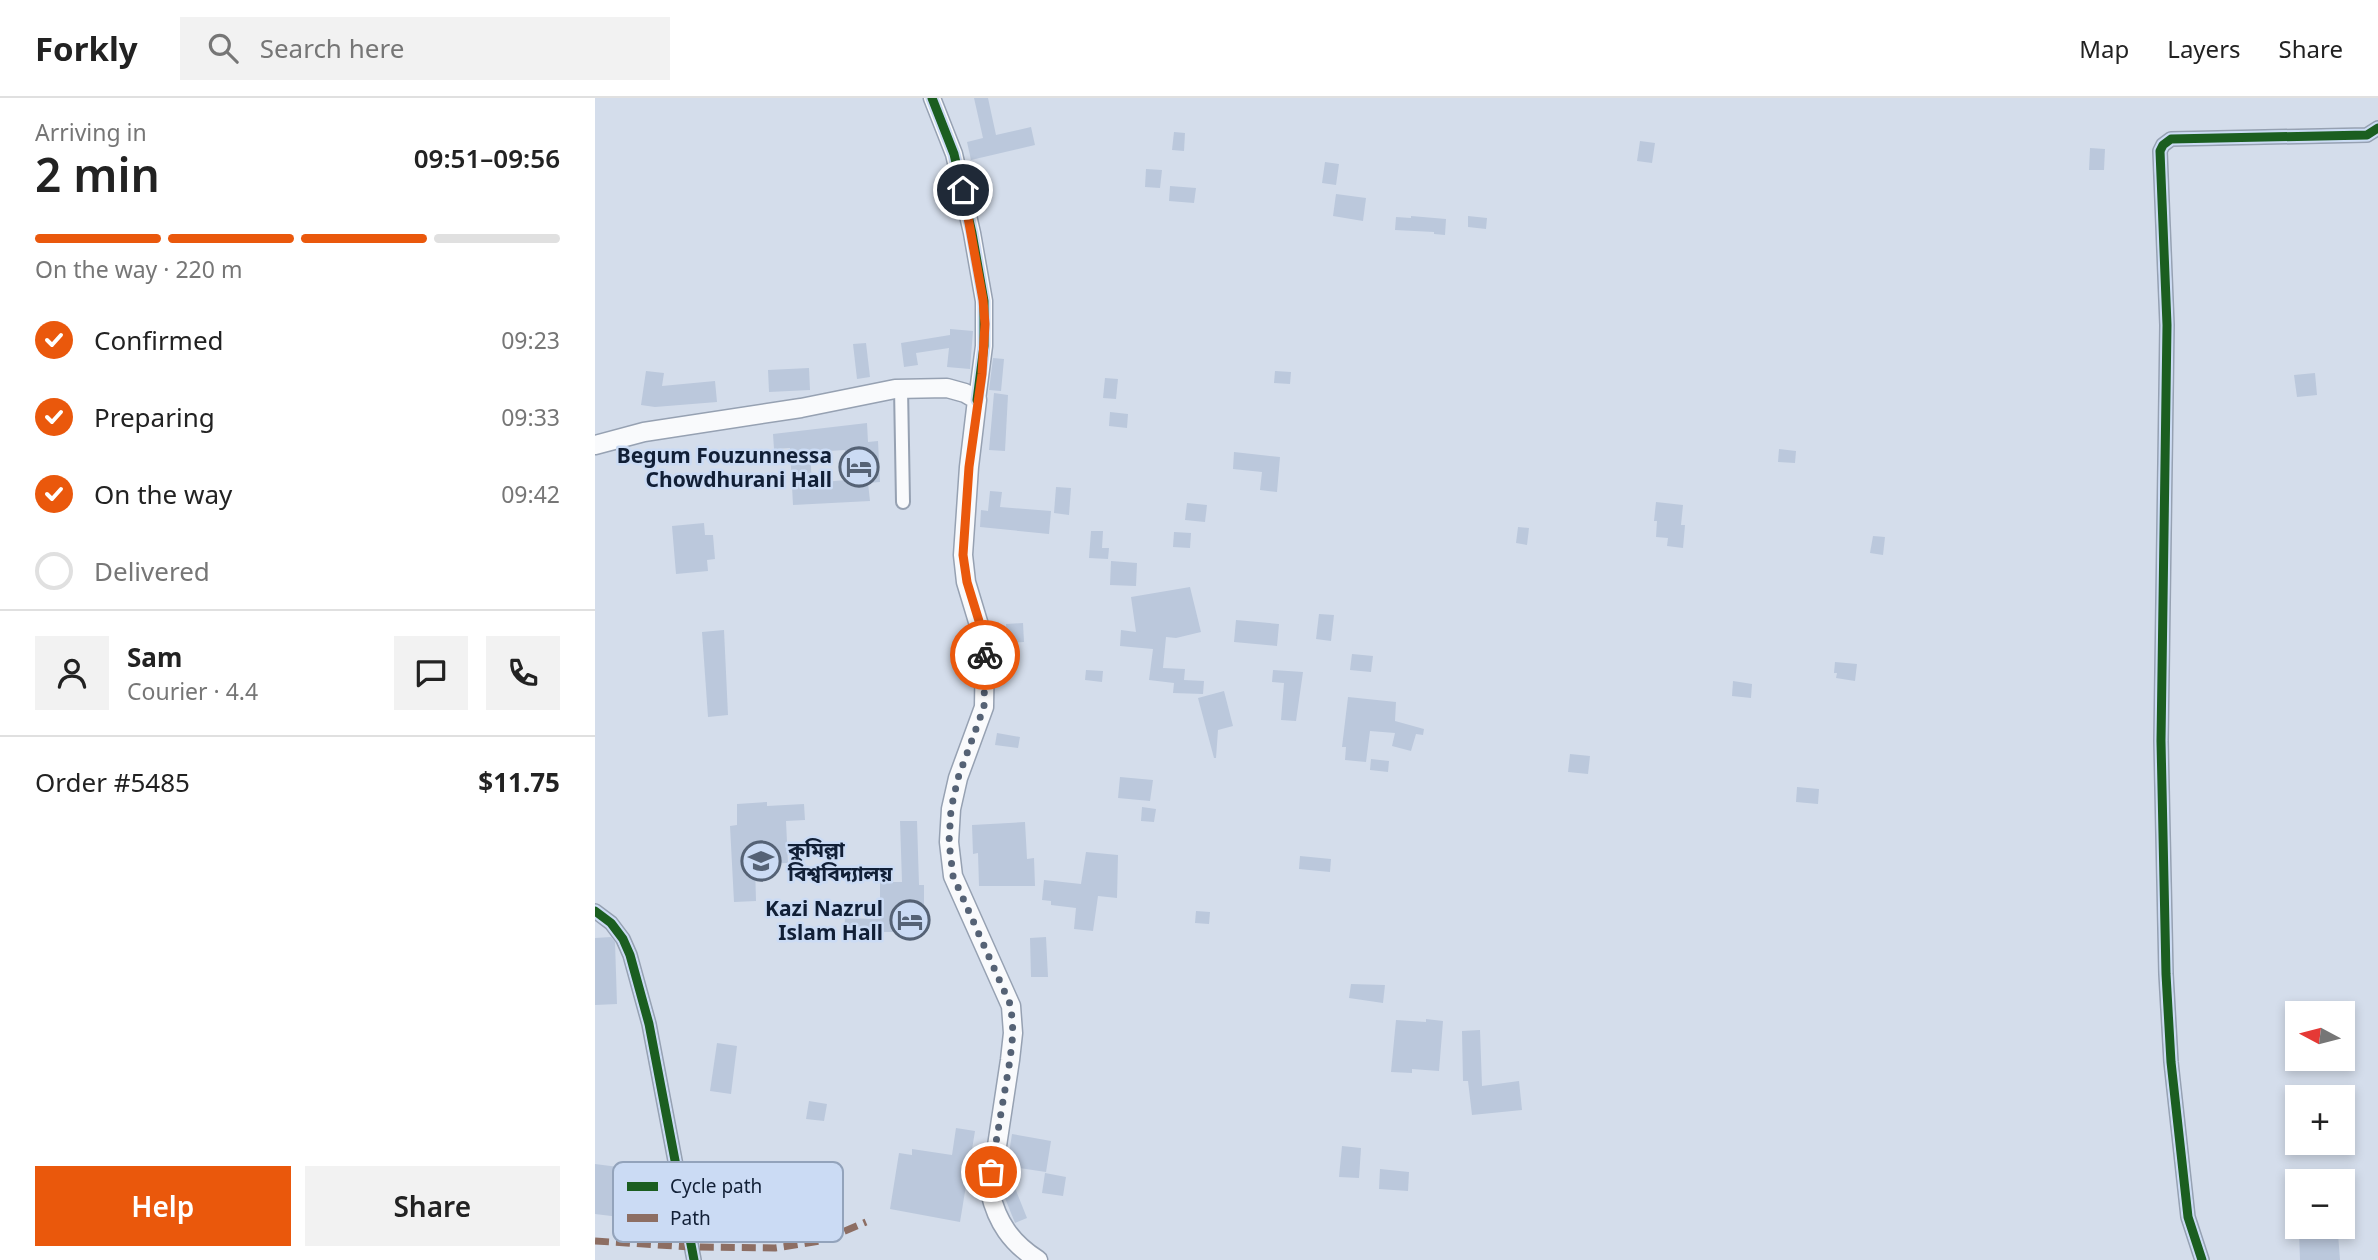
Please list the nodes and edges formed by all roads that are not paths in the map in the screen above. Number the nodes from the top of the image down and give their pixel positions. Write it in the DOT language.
graph roads {
  1 [pos="932,98"];
  2 [pos="2378,128"];
  3 [pos="901,388"];
  4 [pos="977,400"];
  5 [pos="595,445"];
  6 [pos="903,502"];
  7 [pos="595,911"];
  8 [pos="675,1162"];
  9 [pos="691,1242"];
  10 [pos="694,1260"];
  11 [pos="1038,1260"];
  12 [pos="2202,1260"];
  1 -- 4 [label="street"];
  2 -- 12 [label="street"];
  3 -- 4 [label="main road"];
  3 -- 5 [label="main road"];
  3 -- 6 [label="street"];
  4 -- 11 [label="main road"];
  7 -- 8 [label="street"];
  9 -- 10 [label="street"];
}
